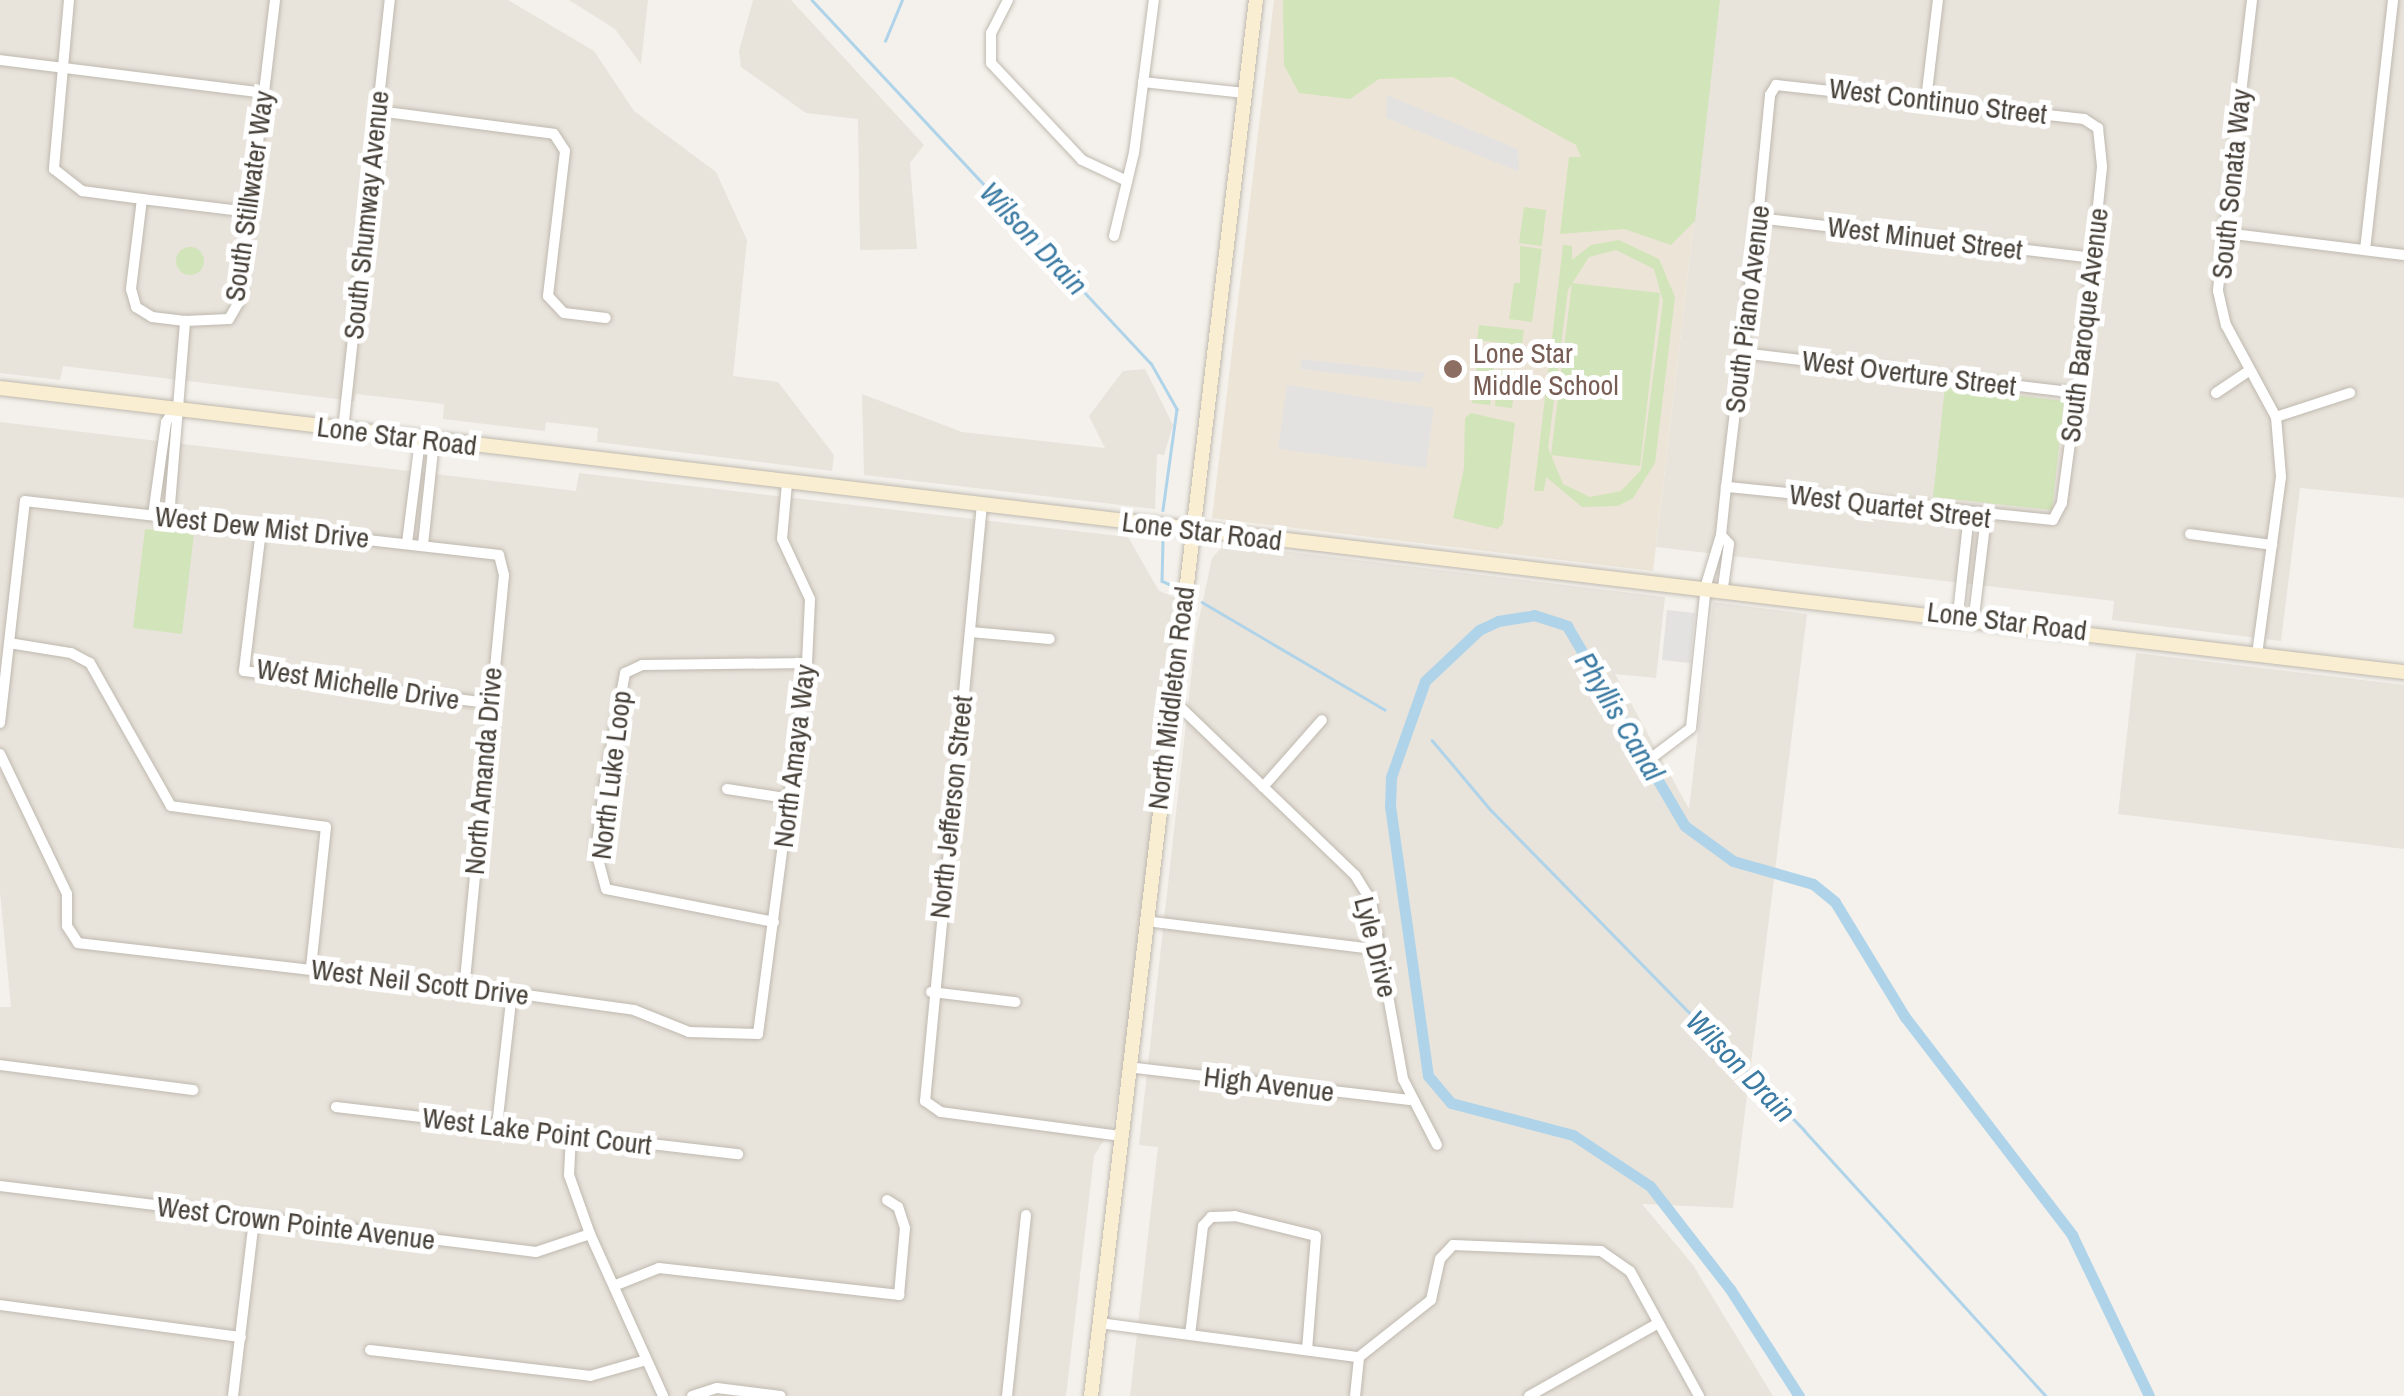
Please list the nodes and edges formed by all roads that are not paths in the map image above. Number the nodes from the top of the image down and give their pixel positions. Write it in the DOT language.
graph roads {
  1 [pos="69,0"];
  2 [pos="275,0"];
  3 [pos="390,0"];
  4 [pos="1008,0"];
  5 [pos="1154,0"];
  6 [pos="1256,0"];
  7 [pos="1938,0"];
  8 [pos="2252,0"];
  9 [pos="2393,0"];
  10 [pos="0,60"];
  11 [pos="62,68"];
  12 [pos="1143,82"];
  13 [pos="1776,85"];
  14 [pos="264,93"];
  15 [pos="1244,93"];
  16 [pos="1926,100"];
  17 [pos="378,111"];
  18 [pos="2098,128"];
  19 [pos="1128,181"];
  20 [pos="142,198"];
  21 [pos="250,212"];
  22 [pos="1758,218"];
  23 [pos="2225,233"];
  24 [pos="1114,236"];
  25 [pos="2365,250"];
  26 [pos="2404,255"];
  27 [pos="2092,258"];
  28 [pos="606,318"];
  29 [pos="185,321"];
  30 [pos="1742,353"];
  31 [pos="2249,371"];
  32 [pos="0,388"];
  33 [pos="2076,392"];
  34 [pos="2216,393"];
  35 [pos="2350,393"];
  36 [pos="175,409"];
  37 [pos="2276,418"];
  38 [pos="343,430"];
  39 [pos="427,441"];
  40 [pos="787,483"];
  41 [pos="1726,487"];
  42 [pos="982,504"];
  43 [pos="153,515"];
  44 [pos="1969,516"];
  45 [pos="169,517"];
  46 [pos="1986,517"];
  47 [pos="2053,520"];
  48 [pos="261,530"];
  49 [pos="1190,530"];
  50 [pos="2190,534"];
  51 [pos="1721,535"];
  52 [pos="407,542"];
  53 [pos="423,544"];
  54 [pos="2272,544"];
  55 [pos="499,555"];
  56 [pos="1706,585"];
  57 [pos="1723,587"];
  58 [pos="1958,614"];
  59 [pos="1974,616"];
  60 [pos="970,632"];
  61 [pos="1050,640"];
  62 [pos="9,643"];
  63 [pos="2257,654"];
  64 [pos="807,664"];
  65 [pos="2404,672"];
  66 [pos="1171,698"];
  67 [pos="488,703"];
  68 [pos="1322,720"];
  69 [pos="0,723"];
  70 [pos="0,754"];
  71 [pos="1654,756"];
  72 [pos="1263,786"];
  73 [pos="727,790"];
  74 [pos="786,798"];
  75 [pos="1145,921"];
  76 [pos="774,922"];
  77 [pos="1380,950"];
  78 [pos="311,967"];
  79 [pos="464,988"];
  80 [pos="931,992"];
  81 [pos="512,994"];
  82 [pos="1015,1002"];
  83 [pos="758,1034"];
  84 [pos="0,1065"];
  85 [pos="1128,1067"];
  86 [pos="193,1090"];
  87 [pos="1410,1100"];
  88 [pos="336,1107"];
  89 [pos="497,1126"];
  90 [pos="571,1134"];
  91 [pos="1120,1136"];
  92 [pos="1437,1145"];
  93 [pos="738,1154"];
  94 [pos="0,1186"];
  95 [pos="887,1200"];
  96 [pos="1026,1214"];
  97 [pos="254,1218"];
  98 [pos="590,1234"];
  99 [pos="616,1286"];
  100 [pos="0,1306"];
  101 [pos="1099,1323"];
  102 [pos="1658,1324"];
  103 [pos="1190,1335"];
  104 [pos="241,1337"];
  105 [pos="370,1350"];
  106 [pos="1307,1350"];
  107 [pos="1359,1357"];
  108 [pos="646,1360"];
  109 [pos="233,1396"];
  110 [pos="663,1396"];
  111 [pos="692,1396"];
  112 [pos="781,1396"];
  113 [pos="1007,1396"];
  114 [pos="1090,1396"];
  115 [pos="1355,1396"];
  116 [pos="1529,1396"];
  117 [pos="1699,1396"];
  1 -- 11 [label="street"];
  2 -- 14 [label="street, South Stillwater Way"];
  3 -- 17 [label="street, South Shumway Avenue"];
  4 -- 19 [label="street"];
  5 -- 12 [label="street"];
  6 -- 15 [label="main road, North Middleton Road"];
  7 -- 16 [label="street"];
  8 -- 23 [label="street, South Sonata Way"];
  9 -- 25 [label="street"];
  10 -- 11 [label="street"];
  11 -- 14 [label="street"];
  11 -- 20 [label="street"];
  12 -- 15 [label="street"];
  12 -- 19 [label="street"];
  13 -- 16 [label="street, West Continuo Street"];
  13 -- 22 [label="street, South Piano Avenue"];
  14 -- 21 [label="street, South Stillwater Way"];
  15 -- 49 [label="main road, North Middleton Road"];
  16 -- 18 [label="street, West Continuo Street"];
  17 -- 28 [label="street"];
  17 -- 38 [label="street, South Shumway Avenue"];
  18 -- 27 [label="street, South Baroque Avenue"];
  19 -- 24 [label="street"];
  20 -- 21 [label="street"];
  20 -- 29 [label="street"];
  21 -- 29 [label="street, South Stillwater Way"];
  22 -- 27 [label="street, West Minuet Street"];
  22 -- 30 [label="street, South Piano Avenue"];
  23 -- 25 [label="street"];
  23 -- 31 [label="street, South Sonata Way"];
  25 -- 26 [label="street"];
  27 -- 33 [label="street, South Baroque Avenue"];
  29 -- 36 [label="street, South Stillwater Way"];
  30 -- 33 [label="street, West Overture Street"];
  30 -- 41 [label="street, South Piano Avenue"];
  31 -- 34 [label="street"];
  31 -- 37 [label="street, South Sonata Way"];
  32 -- 36 [label="main road, Lone Star Road"];
  33 -- 47 [label="street, South Baroque Avenue"];
  35 -- 37 [label="street"];
  36 -- 38 [label="main road, Lone Star Road"];
  36 -- 43 [label="street"];
  36 -- 45 [label="street"];
  37 -- 54 [label="street, South Sonata Way"];
  38 -- 39 [label="main road, Lone Star Road"];
  39 -- 40 [label="main road, Lone Star Road"];
  39 -- 52 [label="street"];
  39 -- 53 [label="street"];
  40 -- 42 [label="main road, Lone Star Road"];
  40 -- 64 [label="street, North Amaya Way"];
  41 -- 44 [label="street, West Quartet Street"];
  41 -- 51 [label="street, South Piano Avenue"];
  42 -- 49 [label="main road, Lone Star Road"];
  42 -- 60 [label="street, North Jefferson Street"];
  43 -- 45 [label="street, West Dew Mist Drive"];
  43 -- 62 [label="street, West Dew Mist Drive"];
  44 -- 46 [label="street, West Quartet Street"];
  44 -- 58 [label="street"];
  45 -- 48 [label="street, West Dew Mist Drive"];
  46 -- 47 [label="street, West Quartet Street"];
  46 -- 59 [label="street"];
  48 -- 52 [label="street, West Dew Mist Drive"];
  48 -- 67 [label="street, West Michelle Drive"];
  49 -- 56 [label="main road, Lone Star Road"];
  49 -- 66 [label="main road, North Middleton Road"];
  50 -- 54 [label="street"];
  51 -- 56 [label="street, South Piano Avenue"];
  51 -- 57 [label="street, South Piano Avenue"];
  52 -- 53 [label="street, West Dew Mist Drive"];
  53 -- 55 [label="street, West Dew Mist Drive"];
  54 -- 63 [label="street, South Sonata Way"];
  55 -- 67 [label="street, North Amanda Drive"];
  56 -- 57 [label="main road, Lone Star Road"];
  56 -- 71 [label="street, South Piano Avenue"];
  57 -- 58 [label="main road, Lone Star Road"];
  58 -- 59 [label="main road, Lone Star Road"];
  59 -- 63 [label="main road, Lone Star Road"];
  60 -- 61 [label="street"];
  60 -- 80 [label="street, North Jefferson Street"];
  62 -- 69 [label="street"];
  62 -- 78 [label="street"];
  63 -- 65 [label="main road, Lone Star Road"];
  64 -- 74 [label="street, North Amaya Way"];
  64 -- 76 [label="street, North Luke Loop"];
  66 -- 72 [label="street, Lyle Drive"];
  66 -- 75 [label="main road, North Middleton Road"];
  67 -- 79 [label="street, North Amanda Drive"];
  68 -- 72 [label="street"];
  70 -- 78 [label="street, West Neil Scott Drive"];
  72 -- 77 [label="street, Lyle Drive"];
  73 -- 74 [label="street"];
  74 -- 76 [label="street, North Amaya Way"];
  75 -- 77 [label="street"];
  75 -- 85 [label="main road, North Middleton Road"];
  76 -- 83 [label="street, North Amaya Way"];
  77 -- 87 [label="street, Lyle Drive"];
  78 -- 79 [label="street, West Neil Scott Drive"];
  79 -- 81 [label="street, West Neil Scott Drive"];
  80 -- 82 [label="street"];
  80 -- 91 [label="street, North Jefferson Street"];
  81 -- 83 [label="street, West Neil Scott Drive"];
  81 -- 89 [label="street"];
  84 -- 86 [label="street"];
  85 -- 87 [label="street, High Avenue"];
  85 -- 91 [label="main road, North Middleton Road"];
  87 -- 92 [label="street, Lyle Drive"];
  88 -- 89 [label="street, West Lake Point Court"];
  89 -- 90 [label="street, West Lake Point Court"];
  90 -- 93 [label="street, West Lake Point Court"];
  90 -- 98 [label="street"];
  91 -- 101 [label="main road, North Middleton Road"];
  94 -- 97 [label="street, West Crown Pointe Avenue"];
  95 -- 99 [label="street"];
  96 -- 113 [label="street"];
  97 -- 98 [label="street, West Crown Pointe Avenue"];
  97 -- 104 [label="street"];
  98 -- 99 [label="street"];
  99 -- 108 [label="street"];
  100 -- 104 [label="street"];
  101 -- 103 [label="street"];
  101 -- 114 [label="main road, North Middleton Road"];
  102 -- 107 [label="street"];
  102 -- 116 [label="street"];
  102 -- 117 [label="street"];
  103 -- 106 [label="street"];
  103 -- 106 [label="street"];
  104 -- 109 [label="street"];
  105 -- 108 [label="street"];
  106 -- 107 [label="street"];
  107 -- 115 [label="street"];
  108 -- 110 [label="street"];
  111 -- 112 [label="street"];
}
